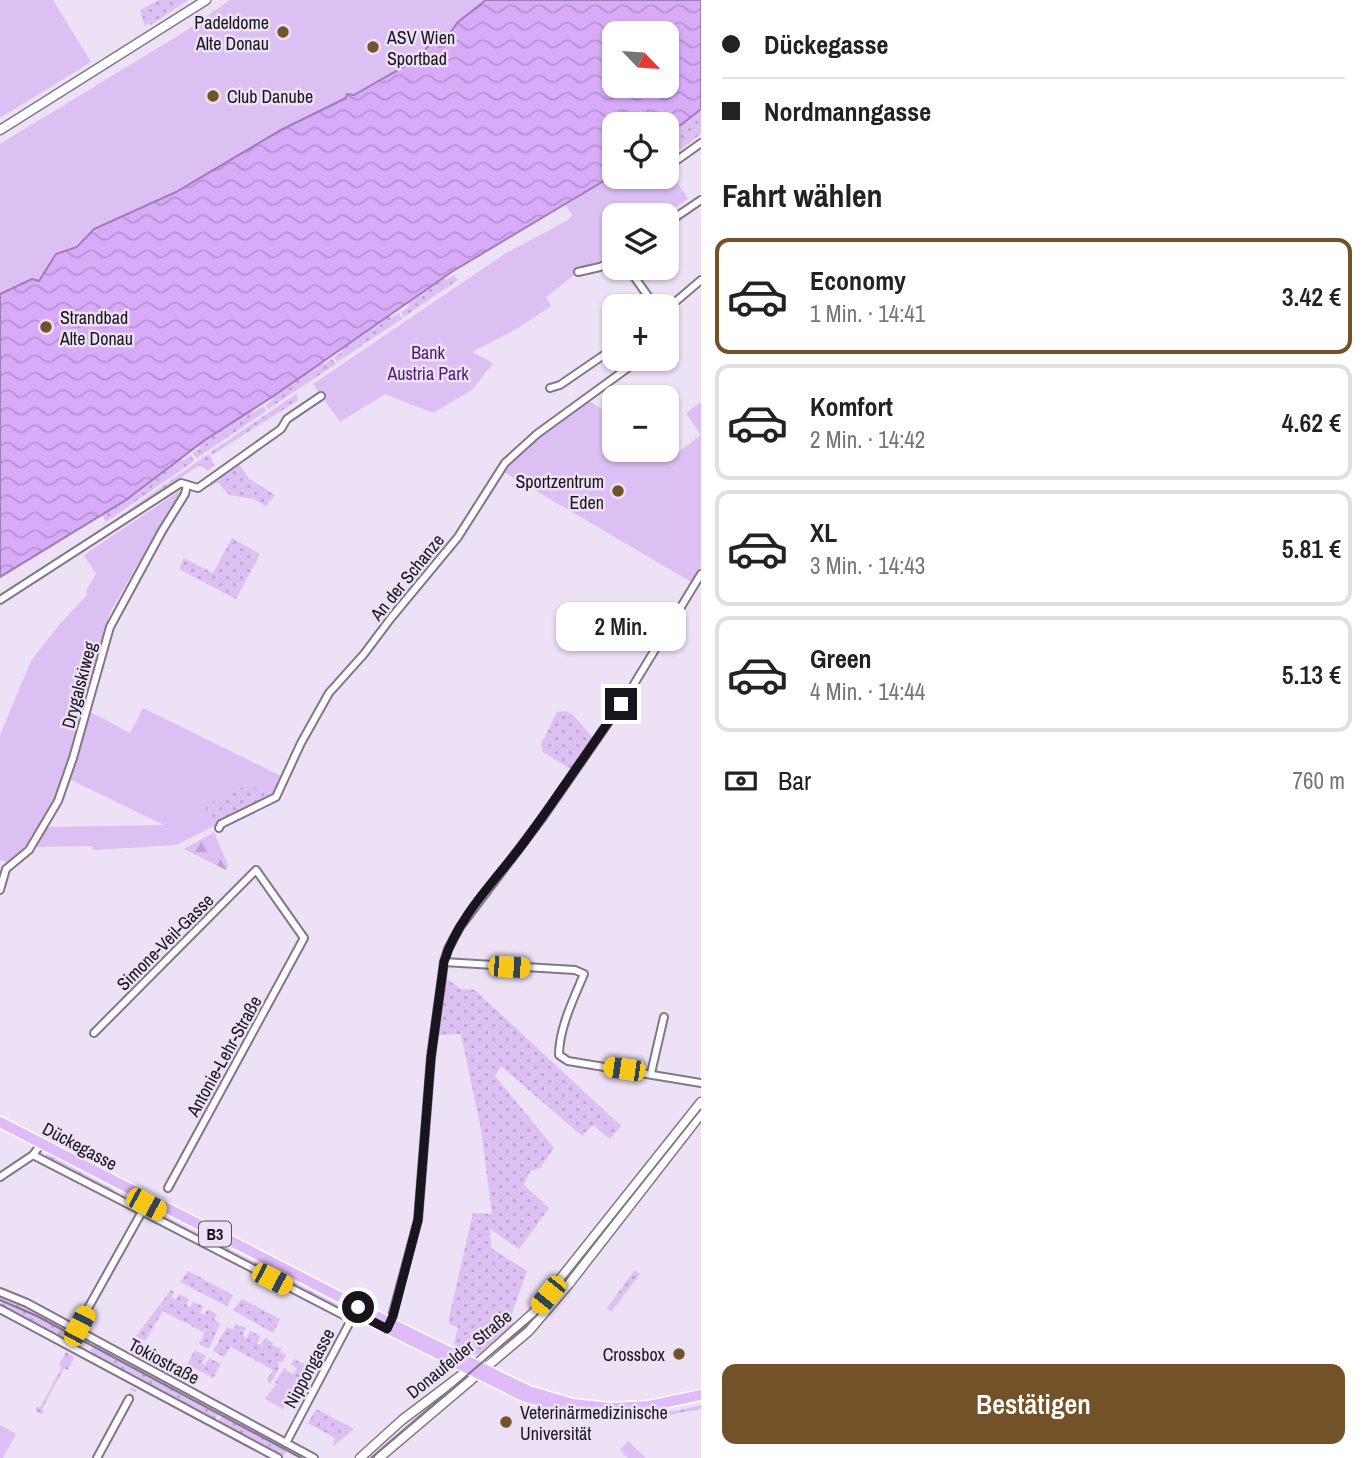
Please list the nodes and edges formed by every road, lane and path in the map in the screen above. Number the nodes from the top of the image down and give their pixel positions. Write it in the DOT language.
graph roads {
  1 [pos="206,0"];
  2 [pos="196,2"];
  3 [pos="0,130"];
  4 [pos="701,143"];
  5 [pos="679,159"];
  6 [pos="701,200"];
  7 [pos="679,215"];
  8 [pos="602,266"];
  9 [pos="578,272"];
  10 [pos="701,280"];
  11 [pos="679,299"];
  12 [pos="602,356"];
  13 [pos="624,371"];
  14 [pos="550,388"];
  15 [pos="321,396"];
  16 [pos="187,485"];
  17 [pos="701,574"];
  18 [pos="0,600"];
  19 [pos="219,828"];
  20 [pos="3,866"];
  21 [pos="256,870"];
  22 [pos="0,890"];
  23 [pos="444,962"];
  24 [pos="664,1017"];
  25 [pos="94,1033"];
  26 [pos="651,1073"];
  27 [pos="701,1083"];
  28 [pos="701,1102"];
  29 [pos="701,1114"];
  30 [pos="0,1122"];
  31 [pos="0,1129"];
  32 [pos="37,1149"];
  33 [pos="0,1177"];
  34 [pos="168,1188"];
  35 [pos="145,1205"];
  36 [pos="0,1292"];
  37 [pos="1,1312"];
  38 [pos="355,1313"];
  39 [pos="389,1326"];
  40 [pos="77,1329"];
  41 [pos="82,1342"];
  42 [pos="68,1344"];
  43 [pos="476,1369"];
  44 [pos="138,1382"];
  45 [pos="134,1389"];
  46 [pos="701,1395"];
  47 [pos="129,1399"];
  48 [pos="701,1402"];
  49 [pos="286,1443"];
  50 [pos="97,1458"];
  51 [pos="278,1458"];
  52 [pos="314,1458"];
  53 [pos="360,1458"];
  54 [pos="379,1458"];
  1 -- 2 [label="main road"];
  2 -- 3 [label="main road"];
  4 -- 5 [label="street"];
  6 -- 7 [label="street"];
  8 -- 9 [label="street"];
  10 -- 11 [label="street"];
  12 -- 14 [label="street"];
  13 -- 19 [label="street, An der Schanze"];
  15 -- 16 [label="street"];
  16 -- 18 [label="street"];
  16 -- 20 [label="street, Drygalskiweg"];
  17 -- 23 [label="street"];
  20 -- 22 [label="street, Drygalskiweg"];
  21 -- 25 [label="street, Simone-Veil-Gasse"];
  21 -- 34 [label="street, Antonie-Lehr-Straße"];
  23 -- 26 [label="street"];
  23 -- 39 [label="street"];
  24 -- 26 [label="street"];
  26 -- 27 [label="street"];
  28 -- 43 [label="main road, Donaufelder Straße"];
  29 -- 43 [label="main road, Donaufelder Straße"];
  30 -- 32 [label="main road, Dückegasse / B3"];
  31 -- 32 [label="main road, Dückegasse / B3"];
  32 -- 33 [label="street"];
  32 -- 35 [label="main road, Dückegasse / B3"];
  35 -- 38 [label="main road, Dückegasse / B3"];
  35 -- 40 [label="street"];
  36 -- 40 [label="street, Tokiostraße"];
  37 -- 42 [label="street, Tokiostraße"];
  38 -- 39 [label="main road, Dückegasse / B3"];
  38 -- 49 [label="street, Nippongasse"];
  39 -- 43 [label="main road, Dückegasse / B3"];
  40 -- 41 [label="street, Tokiostraße"];
  40 -- 42 [label="street"];
  41 -- 42 [label="street, Tokiostraße"];
  41 -- 44 [label="street, Tokiostraße"];
  41 -- 49 [label="street, Tokiostraße"];
  43 -- 46 [label="main road, B3"];
  43 -- 48 [label="main road, B3"];
  43 -- 53 [label="main road, Donaufelder Straße"];
  43 -- 54 [label="main road, Donaufelder Straße"];
  44 -- 45 [label="street"];
  44 -- 51 [label="street, Tokiostraße"];
  47 -- 50 [label="street"];
  49 -- 52 [label="street, Tokiostraße"];
}
